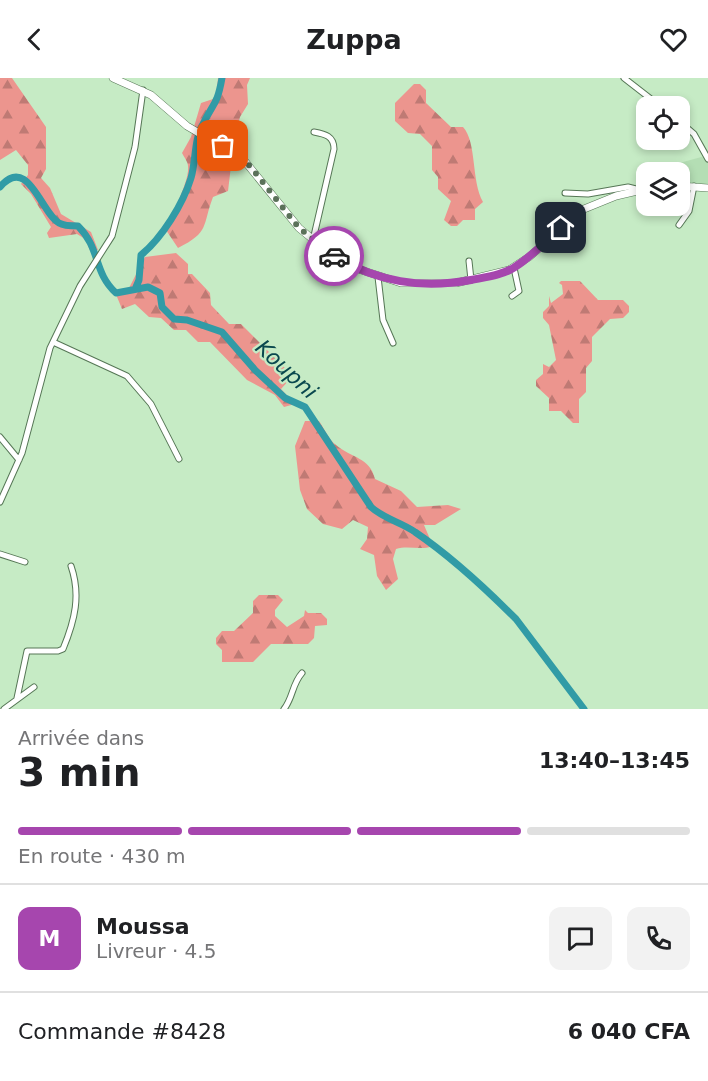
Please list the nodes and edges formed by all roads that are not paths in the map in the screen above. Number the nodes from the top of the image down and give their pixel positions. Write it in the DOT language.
graph roads {
  1 [pos="113,78"];
  2 [pos="624,78"];
  3 [pos="127,80"];
  4 [pos="142,90"];
  5 [pos="647,96"];
  6 [pos="690,131"];
  7 [pos="314,132"];
  8 [pos="708,159"];
  9 [pos="690,186"];
  10 [pos="694,186"];
  11 [pos="636,188"];
  12 [pos="708,188"];
  13 [pos="636,191"];
  14 [pos="565,193"];
  15 [pos="679,225"];
  16 [pos="313,240"];
  17 [pos="469,261"];
  18 [pos="514,268"];
  19 [pos="378,277"];
  20 [pos="471,280"];
  21 [pos="512,296"];
  22 [pos="53,342"];
  23 [pos="393,343"];
  24 [pos="0,437"];
  25 [pos="178,459"];
  26 [pos="19,460"];
  27 [pos="0,501"];
  28 [pos="0,554"];
  29 [pos="25,562"];
  30 [pos="71,566"];
  31 [pos="302,673"];
  32 [pos="34,687"];
  33 [pos="17,698"];
  34 [pos="4,709"];
  35 [pos="284,709"];
  1 -- 3 [label="main road"];
  2 -- 5 [label="street"];
  3 -- 4 [label="main road"];
  4 -- 16 [label="main road"];
  4 -- 22 [label="street"];
  6 -- 8 [label="street"];
  7 -- 16 [label="street"];
  9 -- 10 [label="main road"];
  10 -- 12 [label="main road"];
  10 -- 15 [label="street"];
  11 -- 14 [label="street"];
  13 -- 18 [label="main road"];
  16 -- 19 [label="main road"];
  17 -- 20 [label="street"];
  18 -- 20 [label="main road"];
  18 -- 21 [label="street"];
  19 -- 20 [label="main road"];
  19 -- 23 [label="street"];
  22 -- 25 [label="street"];
  22 -- 26 [label="street"];
  24 -- 26 [label="street"];
  26 -- 27 [label="street"];
  28 -- 29 [label="street"];
  30 -- 33 [label="street"];
  31 -- 35 [label="street"];
  32 -- 33 [label="street"];
  33 -- 34 [label="street"];
}
